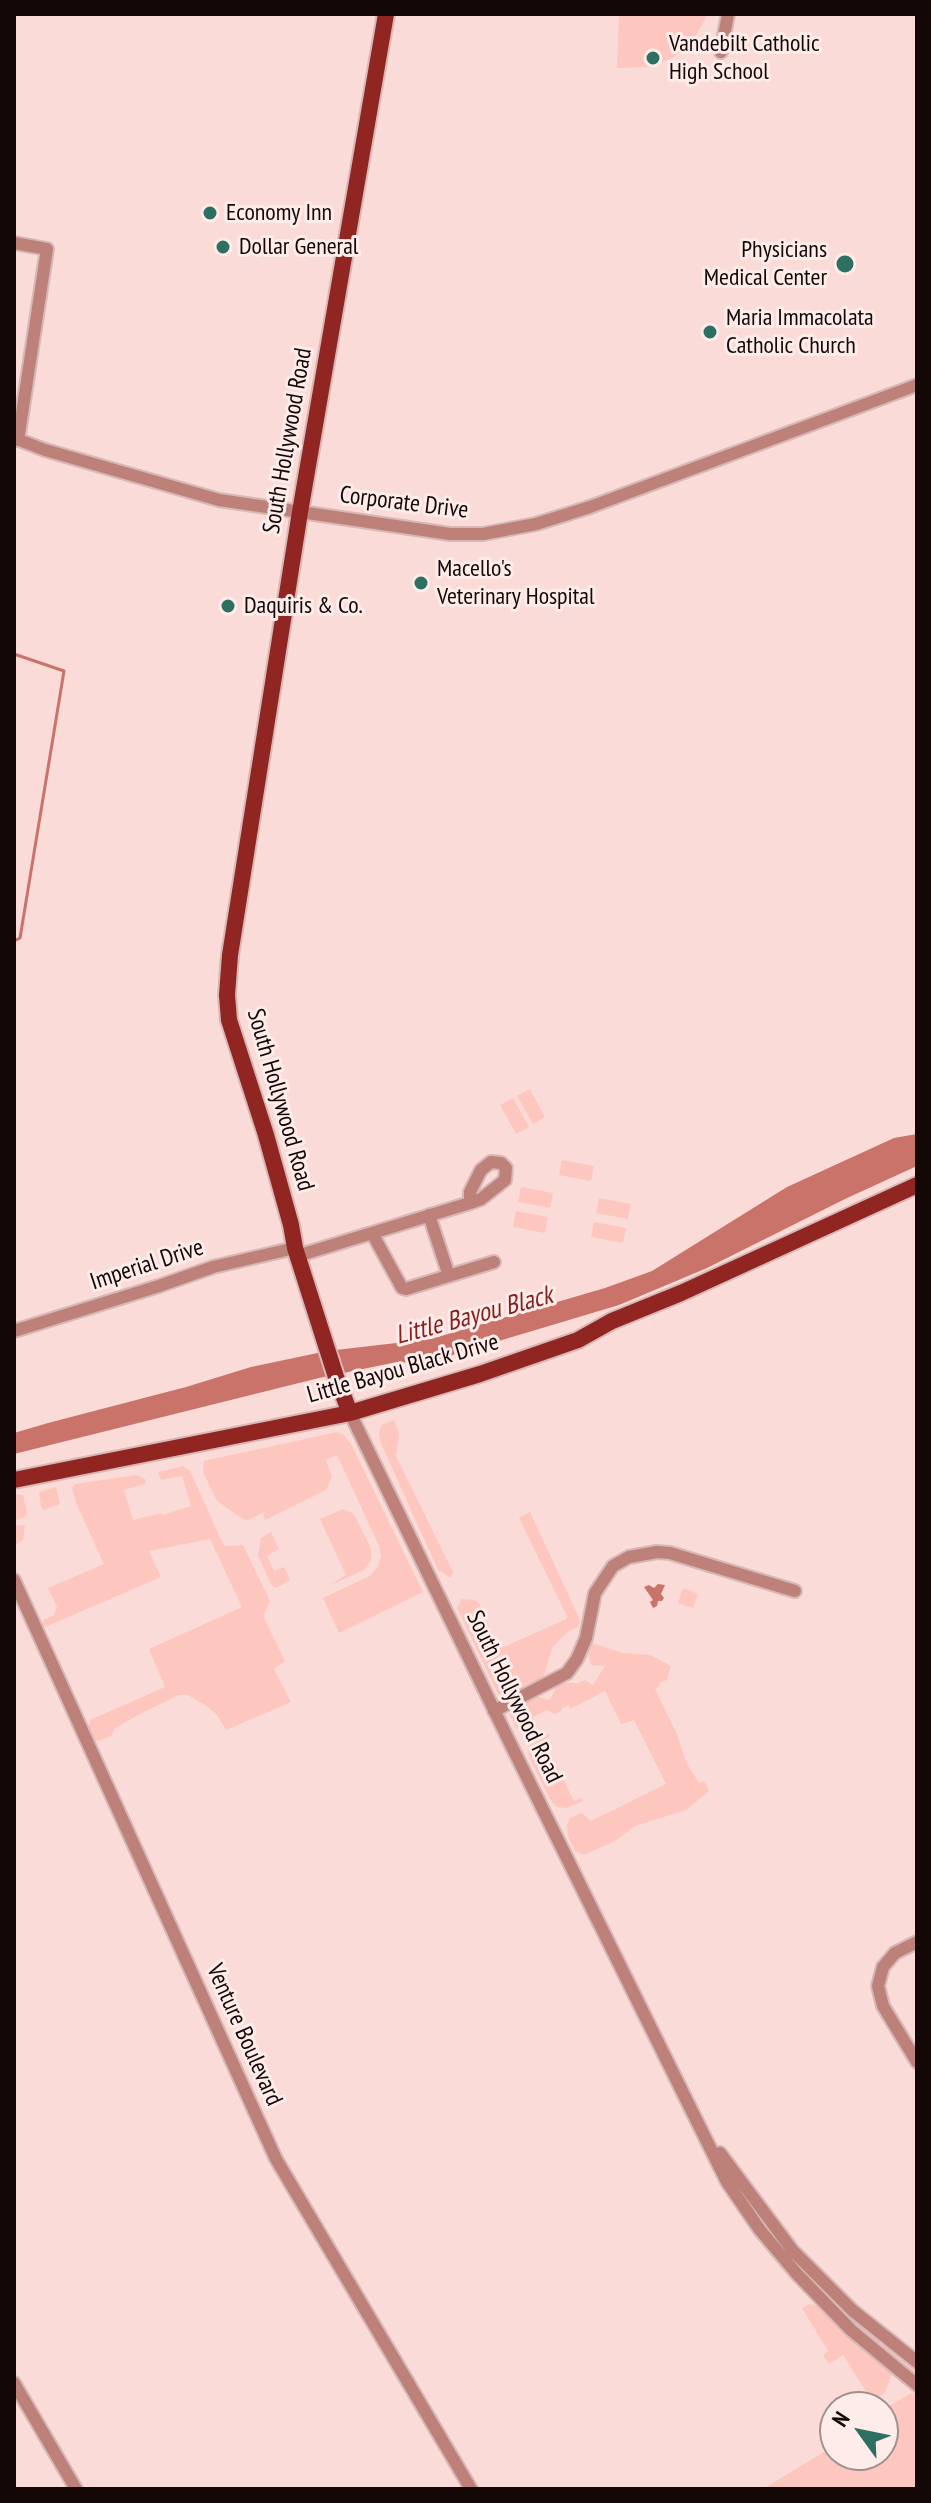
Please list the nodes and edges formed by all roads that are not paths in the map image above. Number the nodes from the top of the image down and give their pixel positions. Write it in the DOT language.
graph roads {
  1 [pos="386,14"];
  2 [pos="728,14"];
  3 [pos="721,52"];
  4 [pos="14,243"];
  5 [pos="917,385"];
  6 [pos="16,439"];
  7 [pos="300,512"];
  8 [pos="917,1185"];
  9 [pos="470,1203"];
  10 [pos="429,1215"];
  11 [pos="372,1233"];
  12 [pos="296,1252"];
  13 [pos="494,1262"];
  14 [pos="449,1276"];
  15 [pos="14,1331"];
  16 [pos="350,1413"];
  17 [pos="14,1480"];
  18 [pos="14,1580"];
  19 [pos="795,1591"];
  20 [pos="494,1711"];
  21 [pos="917,1942"];
  22 [pos="917,2062"];
  23 [pos="698,2121"];
  24 [pos="917,2362"];
  25 [pos="14,2383"];
  26 [pos="917,2385"];
  27 [pos="76,2489"];
  28 [pos="471,2489"];
  1 -- 7 [label="main road, South Hollywood Road"];
  2 -- 3 [label="street"];
  4 -- 6 [label="street"];
  5 -- 7 [label="street, Corporate Drive"];
  6 -- 7 [label="street, Corporate Drive"];
  7 -- 12 [label="main road, South Hollywood Road"];
  8 -- 16 [label="main road, Little Bayou Black Drive"];
  9 -- 10 [label="street, Imperial Drive"];
  10 -- 11 [label="street, Imperial Drive"];
  10 -- 14 [label="street"];
  11 -- 12 [label="street, Imperial Drive"];
  11 -- 14 [label="street"];
  12 -- 15 [label="street, Imperial Drive"];
  12 -- 16 [label="main road, South Hollywood Road"];
  13 -- 14 [label="street"];
  16 -- 17 [label="main road, Little Bayou Black Drive"];
  16 -- 20 [label="street, South Hollywood Road"];
  18 -- 28 [label="street, Venture Boulevard"];
  19 -- 20 [label="street"];
  20 -- 23 [label="street, South Hollywood Road"];
  21 -- 22 [label="street"];
  23 -- 24 [label="street, South Hollywood Road"];
  23 -- 26 [label="street, South Hollywood Road"];
  25 -- 27 [label="street"];
}
